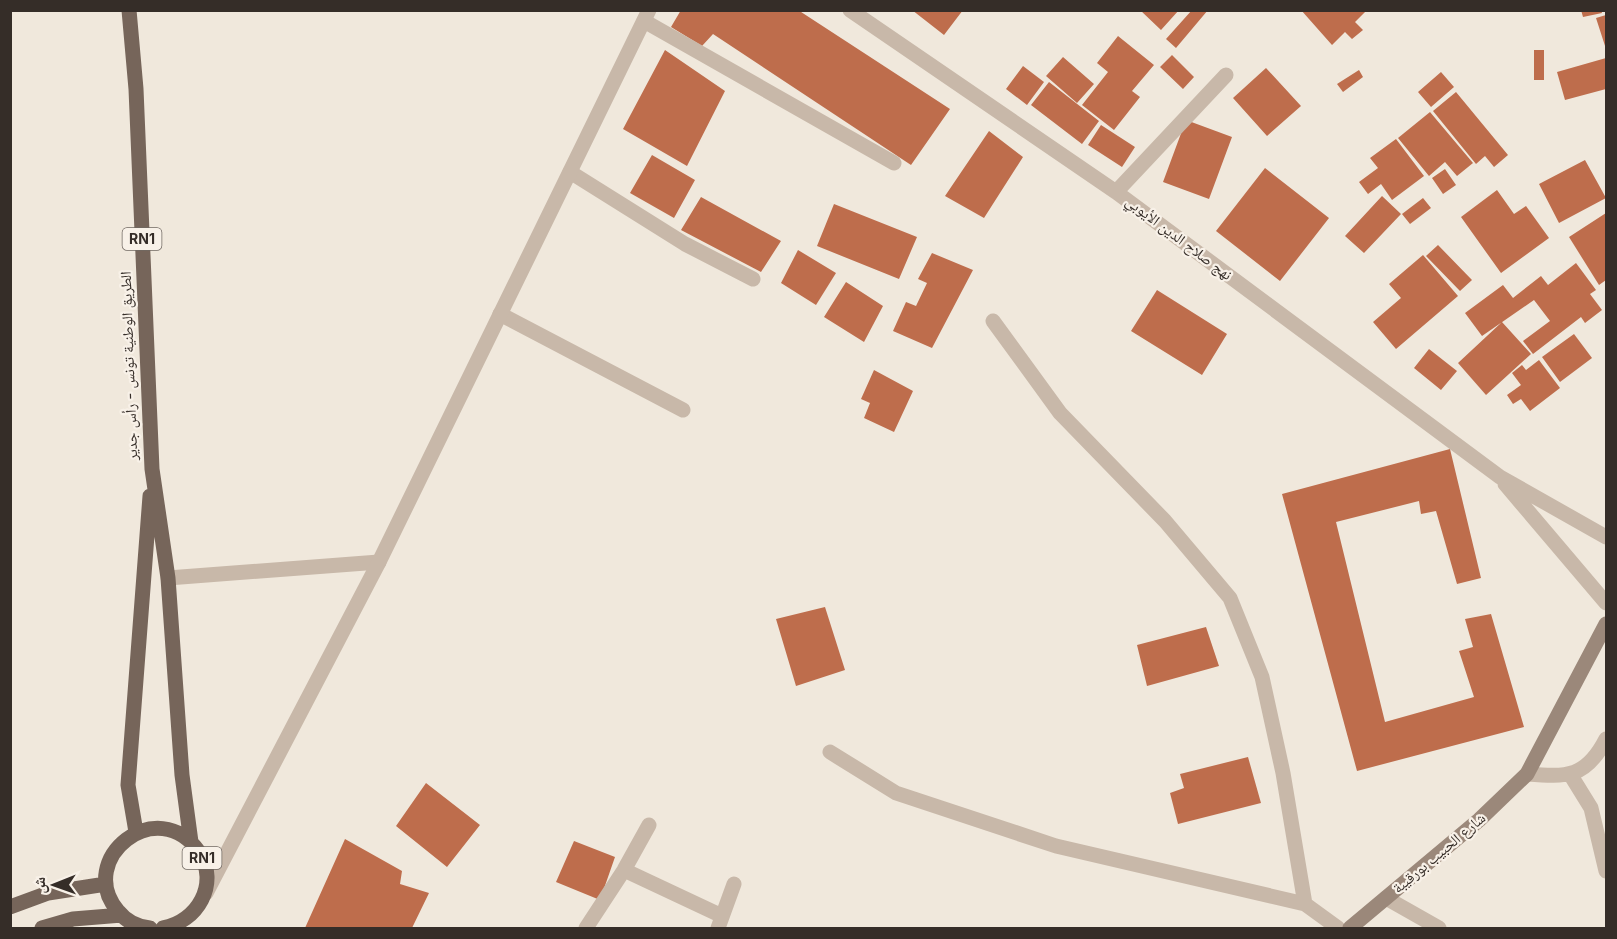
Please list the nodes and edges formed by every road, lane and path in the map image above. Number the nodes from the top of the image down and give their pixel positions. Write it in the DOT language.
graph roads {
  1 [pos="129,10"];
  2 [pos="850,10"];
  3 [pos="647,16"];
  4 [pos="1226,75"];
  5 [pos="894,163"];
  6 [pos="570,172"];
  7 [pos="1116,192"];
  8 [pos="753,279"];
  9 [pos="500,314"];
  10 [pos="993,321"];
  11 [pos="683,410"];
  12 [pos="152,469"];
  13 [pos="1500,477"];
  14 [pos="1606,537"];
  15 [pos="379,562"];
  16 [pos="168,578"];
  17 [pos="1606,603"];
  18 [pos="1606,624"];
  19 [pos="1606,647"];
  20 [pos="1590,659"];
  21 [pos="1606,739"];
  22 [pos="830,752"];
  23 [pos="1527,774"];
  24 [pos="1570,774"];
  25 [pos="649,825"];
  26 [pos="136,832"];
  27 [pos="191,842"];
  28 [pos="624,870"];
  29 [pos="1606,871"];
  30 [pos="106,884"];
  31 [pos="734,884"];
  32 [pos="203,898"];
  33 [pos="1386,898"];
  34 [pos="1305,904"];
  35 [pos="11,906"];
  36 [pos="122,915"];
  37 [pos="720,922"];
  38 [pos="42,928"];
  39 [pos="150,928"];
  40 [pos="171,928"];
  41 [pos="586,928"];
  42 [pos="1338,928"];
  43 [pos="1350,928"];
  44 [pos="1439,928"];
  1 -- 12 [label="main road, الطريق الوطنية تونس - رأس جدير / RN1"];
  2 -- 7 [label="street, نهج صلاح الدين الأيوبي"];
  3 -- 5 [label="street"];
  3 -- 6 [label="street"];
  4 -- 7 [label="street"];
  6 -- 8 [label="street"];
  6 -- 9 [label="street"];
  7 -- 13 [label="street, نهج صلاح الدين الأيوبي"];
  9 -- 11 [label="street"];
  9 -- 15 [label="street"];
  10 -- 34 [label="street"];
  12 -- 16 [label="main road, الطريق الوطنية تونس - رأس جدير / RN1"];
  12 -- 26 [label="main road, الطريق الوطنية تونس - رأس جدير / RN1"];
  13 -- 14 [label="street"];
  13 -- 17 [label="street"];
  15 -- 16 [label="street"];
  15 -- 32 [label="street"];
  16 -- 27 [label="main road, الطريق الوطنية تونس - رأس جدير / RN1"];
  18 -- 20 [label="main road, شارع الحبيب بورقيبة"];
  19 -- 20 [label="main road, شارع الحبيب بورقيبة"];
  20 -- 23 [label="main road, شارع الحبيب بورقيبة"];
  21 -- 24 [label="street"];
  22 -- 34 [label="street"];
  23 -- 24 [label="street"];
  23 -- 33 [label="main road, شارع الحبيب بورقيبة"];
  24 -- 29 [label="street"];
  25 -- 28 [label="street"];
  26 -- 27 [label="main road, RN1"];
  26 -- 30 [label="main road"];
  27 -- 32 [label="main road, RN1"];
  28 -- 37 [label="street"];
  28 -- 41 [label="street"];
  30 -- 35 [label="main road"];
  30 -- 36 [label="main road"];
  31 -- 37 [label="street"];
  32 -- 40 [label="main road"];
  33 -- 43 [label="main road, شارع الحبيب بورقيبة"];
  33 -- 44 [label="street"];
  34 -- 42 [label="street"];
  36 -- 38 [label="main road"];
  36 -- 39 [label="main road"];
}
